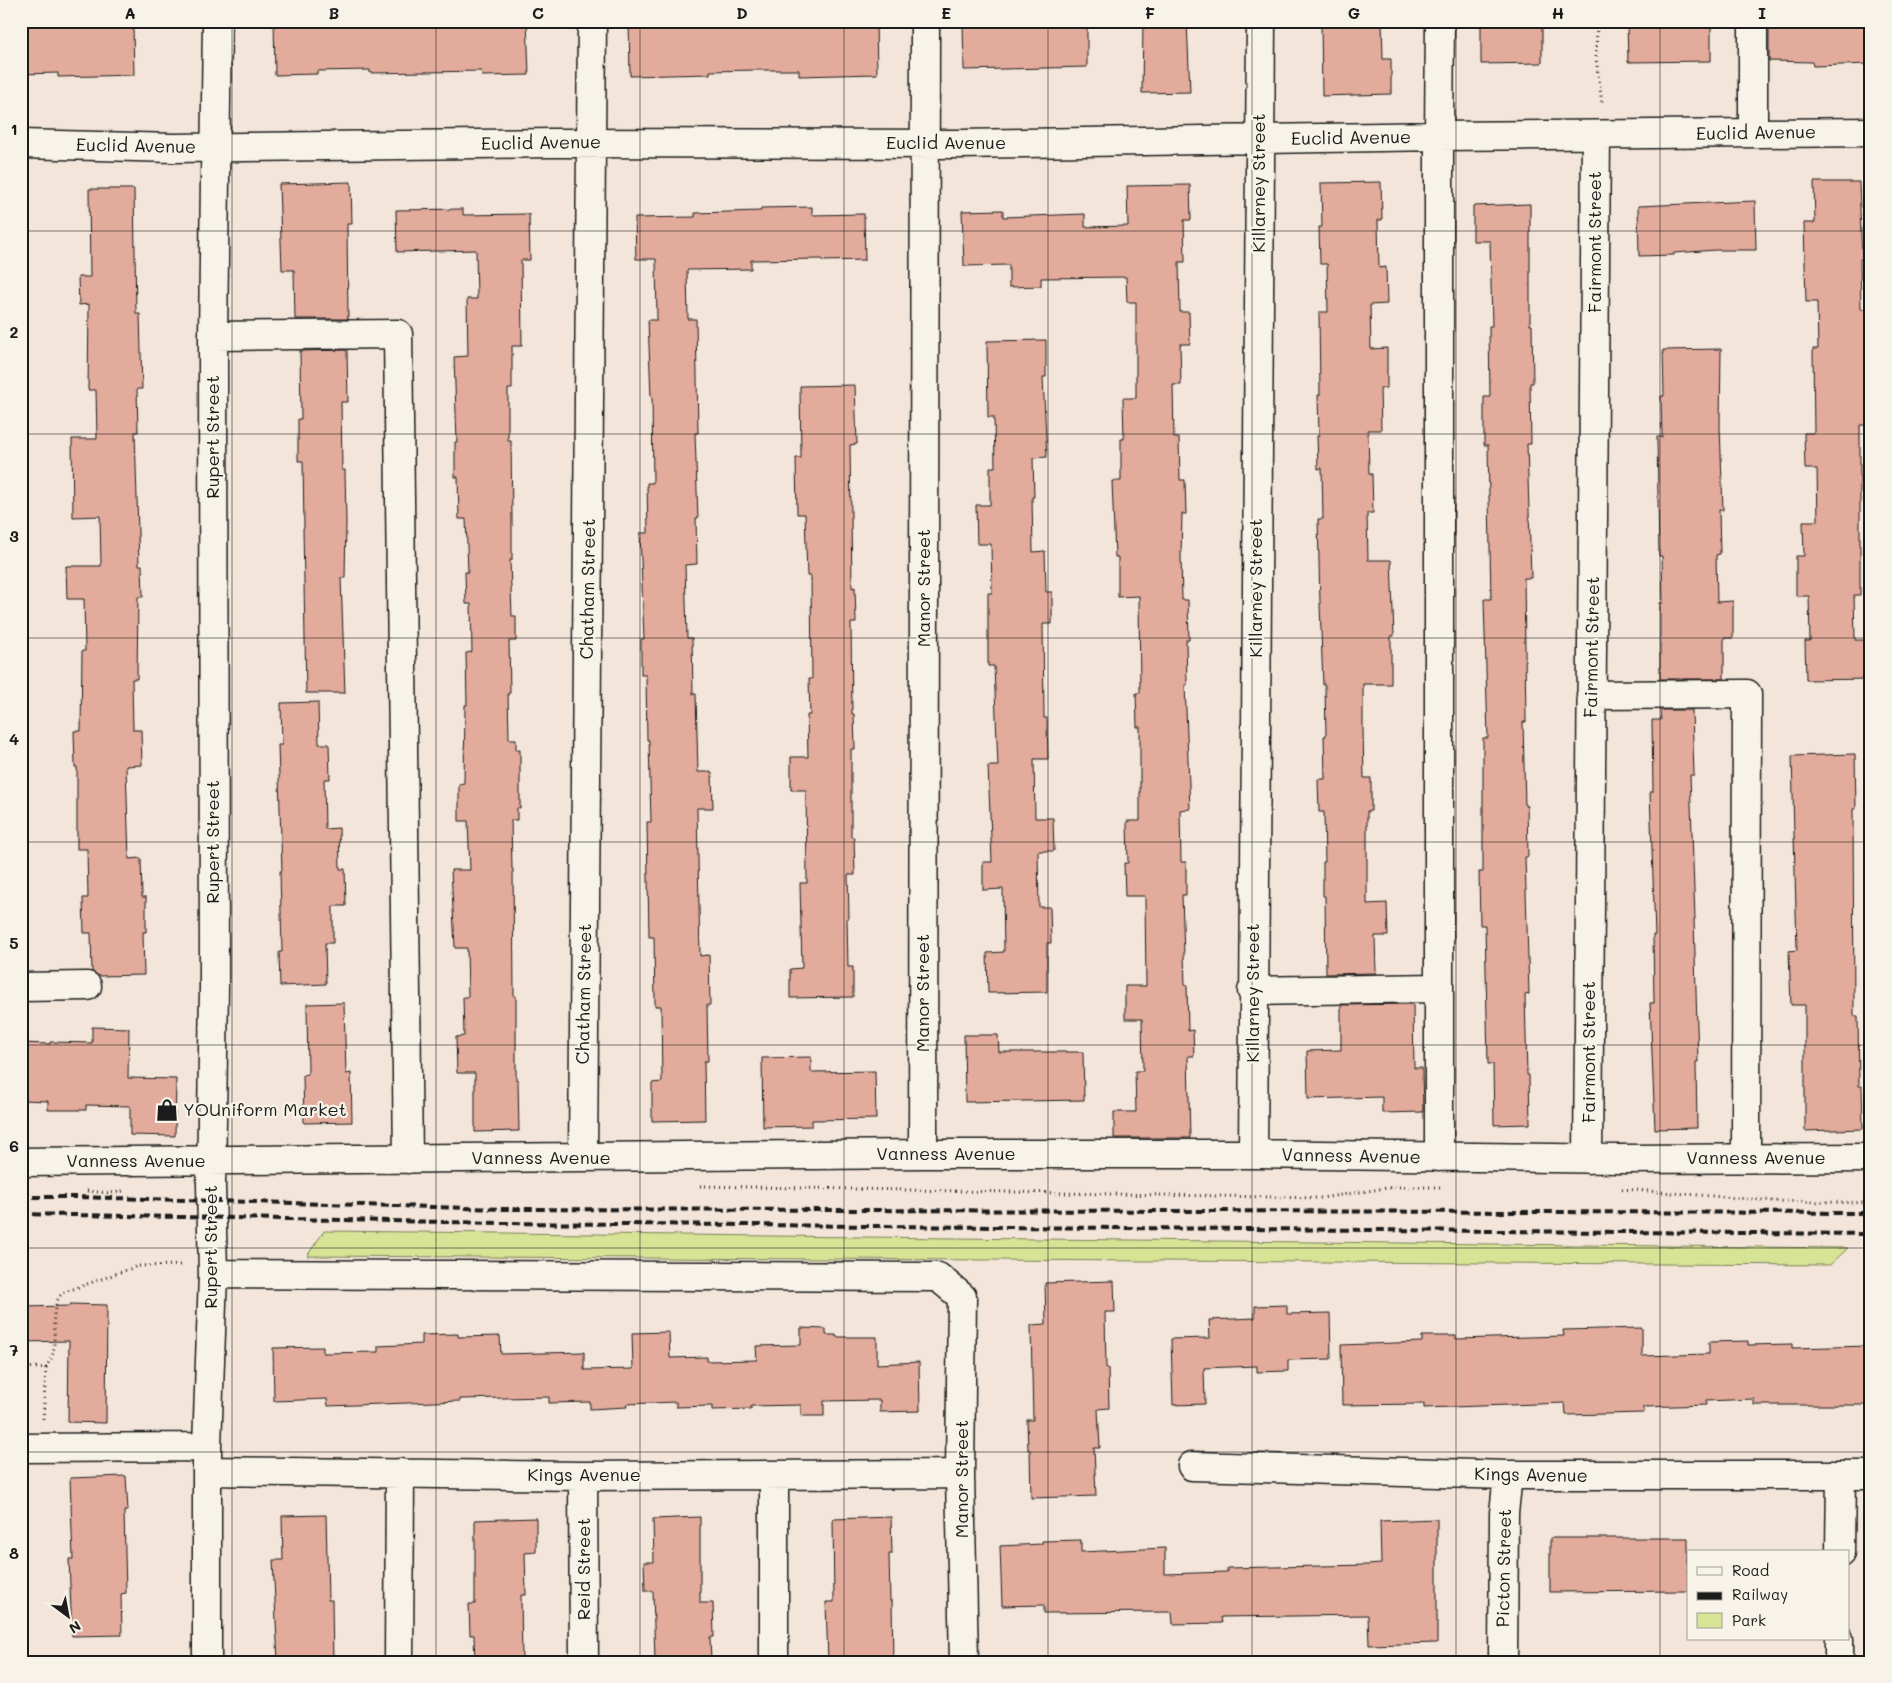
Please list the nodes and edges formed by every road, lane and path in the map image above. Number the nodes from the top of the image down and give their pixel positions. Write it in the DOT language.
graph roads {
  1 [pos="217,21"];
  2 [pos="592,21"];
  3 [pos="925,21"];
  4 [pos="1261,21"];
  5 [pos="1440,21"];
  6 [pos="1597,21"];
  7 [pos="1753,21"];
  8 [pos="1602,103"];
  9 [pos="1871,132"];
  10 [pos="1753,133"];
  11 [pos="1596,135"];
  12 [pos="1439,136"];
  13 [pos="1259,139"];
  14 [pos="593,143"];
  15 [pos="21,144"];
  16 [pos="925,144"];
  17 [pos="216,147"];
  18 [pos="213,336"];
  19 [pos="1591,695"];
  20 [pos="87,986"];
  21 [pos="21,987"];
  22 [pos="1439,988"];
  23 [pos="1252,991"];
  24 [pos="922,1154"];
  25 [pos="1252,1154"];
  26 [pos="582,1157"];
  27 [pos="1439,1157"];
  28 [pos="1746,1158"];
  29 [pos="1871,1158"];
  30 [pos="408,1159"];
  31 [pos="1588,1159"];
  32 [pos="211,1161"];
  33 [pos="21,1162"];
  34 [pos="694,1186"];
  35 [pos="1453,1187"];
  36 [pos="1620,1189"];
  37 [pos="1871,1203"];
  38 [pos="181,1265"];
  39 [pos="213,1274"];
  40 [pos="21,1367"];
  41 [pos="46,1368"];
  42 [pos="32,1448"];
  43 [pos="207,1459"];
  44 [pos="1192,1466"];
  45 [pos="400,1473"];
  46 [pos="960,1474"];
  47 [pos="774,1475"];
  48 [pos="1508,1475"];
  49 [pos="1841,1475"];
  50 [pos="1871,1475"];
  51 [pos="583,1476"];
  52 [pos="1840,1550"];
  53 [pos="1840,1640"];
  54 [pos="207,1662"];
  55 [pos="399,1662"];
  56 [pos="584,1662"];
  57 [pos="774,1662"];
  58 [pos="964,1662"];
  59 [pos="1503,1662"];
  60 [pos="1839,1662"];
  1 -- 17 [label="street, Rupert Street"];
  2 -- 14 [label="street, Chatham Street"];
  3 -- 16 [label="street, Manor Street"];
  4 -- 13 [label="street, Killarney Street"];
  5 -- 12 [label="street"];
  6 -- 8 [label="path"];
  7 -- 10 [label="street"];
  9 -- 10 [label="street, Euclid Avenue"];
  10 -- 11 [label="street, Euclid Avenue"];
  11 -- 12 [label="street, Euclid Avenue"];
  11 -- 19 [label="street, Fairmont Street"];
  12 -- 13 [label="street, Euclid Avenue"];
  12 -- 22 [label="street"];
  13 -- 16 [label="street, Euclid Avenue"];
  13 -- 23 [label="street, Killarney Street"];
  14 -- 16 [label="street, Euclid Avenue"];
  14 -- 17 [label="street, Euclid Avenue"];
  14 -- 26 [label="street, Chatham Street"];
  15 -- 17 [label="street, Euclid Avenue"];
  16 -- 24 [label="street, Manor Street"];
  17 -- 18 [label="street, Rupert Street"];
  18 -- 30 [label="street"];
  18 -- 32 [label="street, Rupert Street"];
  19 -- 28 [label="street"];
  19 -- 31 [label="street, Fairmont Street"];
  20 -- 21 [label="street"];
  22 -- 23 [label="street"];
  22 -- 27 [label="street"];
  23 -- 25 [label="street, Killarney Street"];
  24 -- 25 [label="street, Vanness Avenue"];
  24 -- 26 [label="street, Vanness Avenue"];
  25 -- 27 [label="street, Vanness Avenue"];
  26 -- 30 [label="street, Vanness Avenue"];
  27 -- 31 [label="street, Vanness Avenue"];
  28 -- 29 [label="street, Vanness Avenue"];
  28 -- 31 [label="street, Vanness Avenue"];
  30 -- 32 [label="street, Vanness Avenue"];
  32 -- 33 [label="street, Vanness Avenue"];
  32 -- 39 [label="street, Rupert Street"];
  34 -- 35 [label="path"];
  36 -- 37 [label="path"];
  38 -- 41 [label="path"];
  39 -- 43 [label="street, Rupert Street"];
  39 -- 46 [label="street, Manor Street"];
  40 -- 41 [label="path"];
  41 -- 42 [label="path"];
  42 -- 43 [label="street, Kings Avenue"];
  43 -- 45 [label="street, Kings Avenue"];
  43 -- 54 [label="street, Rupert Street"];
  44 -- 48 [label="street, Kings Avenue"];
  45 -- 51 [label="street, Kings Avenue"];
  45 -- 55 [label="street"];
  46 -- 47 [label="street, Kings Avenue"];
  46 -- 58 [label="street, Manor Street"];
  47 -- 51 [label="street, Kings Avenue"];
  47 -- 57 [label="street"];
  48 -- 49 [label="street, Kings Avenue"];
  48 -- 59 [label="street, Picton Street"];
  49 -- 50 [label="street, Kings Avenue"];
  49 -- 52 [label="street"];
  51 -- 56 [label="street, Reid Street"];
  53 -- 60 [label="street"];
}
